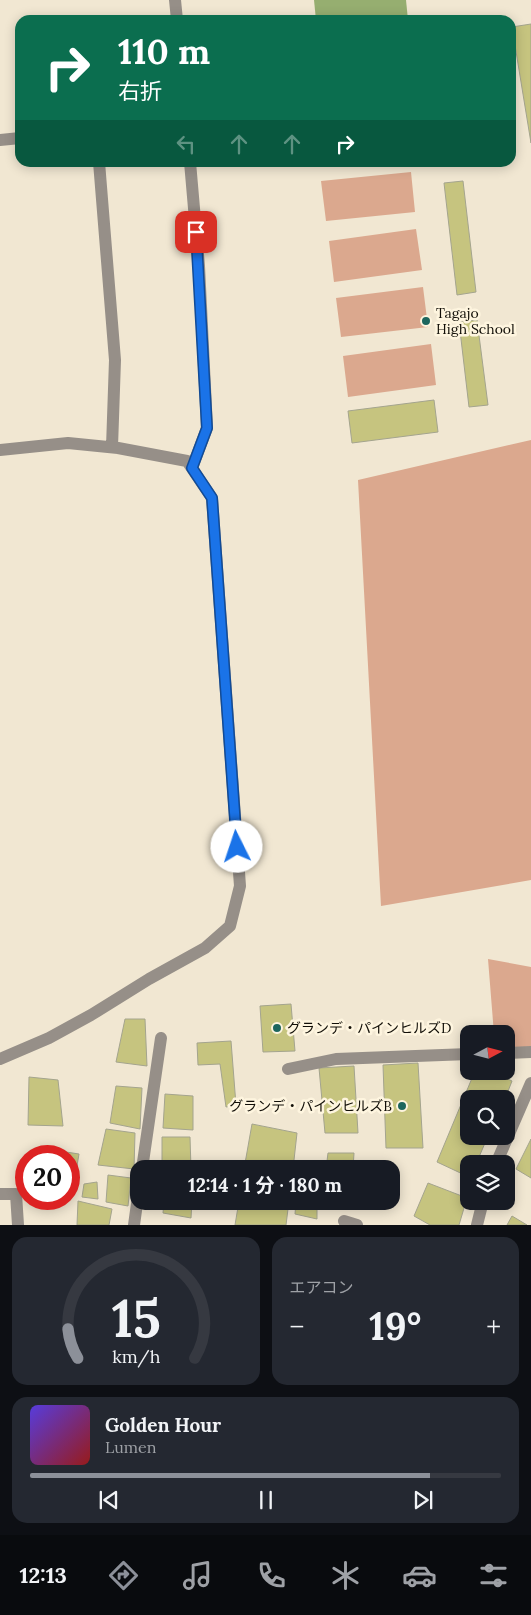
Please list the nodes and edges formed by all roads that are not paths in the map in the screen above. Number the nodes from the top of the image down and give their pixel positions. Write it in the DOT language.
graph roads {
  1 [pos="175,0"];
  2 [pos="176,15"];
  3 [pos="15,138"];
  4 [pos="0,140"];
  5 [pos="99,167"];
  6 [pos="190,167"];
  7 [pos="112,447"];
  8 [pos="0,450"];
  9 [pos="192,468"];
  10 [pos="161,1038"];
  11 [pos="531,1052"];
  12 [pos="515,1053"];
  13 [pos="460,1054"];
  14 [pos="0,1059"];
  15 [pos="288,1069"];
  16 [pos="531,1083"];
  17 [pos="500,1155"];
  18 [pos="143,1160"];
  19 [pos="0,1194"];
  20 [pos="136,1210"];
  21 [pos="481,1210"];
  22 [pos="344,1222"];
  23 [pos="18,1225"];
  24 [pos="134,1225"];
  25 [pos="357,1225"];
  26 [pos="477,1225"];
  1 -- 2 [label="street"];
  3 -- 4 [label="street"];
  5 -- 7 [label="street"];
  6 -- 9 [label="street"];
  7 -- 8 [label="street"];
  7 -- 9 [label="street"];
  9 -- 14 [label="street"];
  10 -- 18 [label="street"];
  11 -- 12 [label="street"];
  13 -- 15 [label="street"];
  16 -- 17 [label="street"];
  19 -- 23 [label="street"];
  20 -- 24 [label="street"];
  21 -- 26 [label="street"];
  22 -- 25 [label="street"];
}
